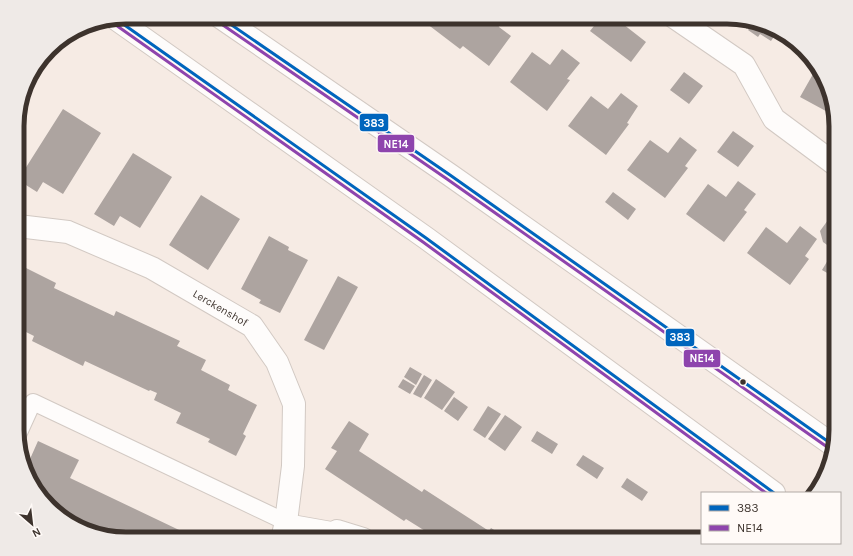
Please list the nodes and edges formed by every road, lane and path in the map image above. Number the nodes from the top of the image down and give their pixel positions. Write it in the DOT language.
graph roads {
  1 [pos="123,24"];
  2 [pos="230,24"];
  3 [pos="684,24"];
  4 [pos="829,160"];
  5 [pos="24,227"];
  6 [pos="24,422"];
  7 [pos="828,442"];
  8 [pos="773,492"];
  9 [pos="284,531"];
  10 [pos="337,531"];
  11 [pos="340,532"];
  1 -- 8 [label="street"];
  2 -- 7 [label="street"];
  3 -- 4 [label="street"];
  5 -- 9 [label="street, Lerckenshof"];
  6 -- 9 [label="lane"];
  9 -- 10 [label="lane"];
  10 -- 11 [label="street"];
}
